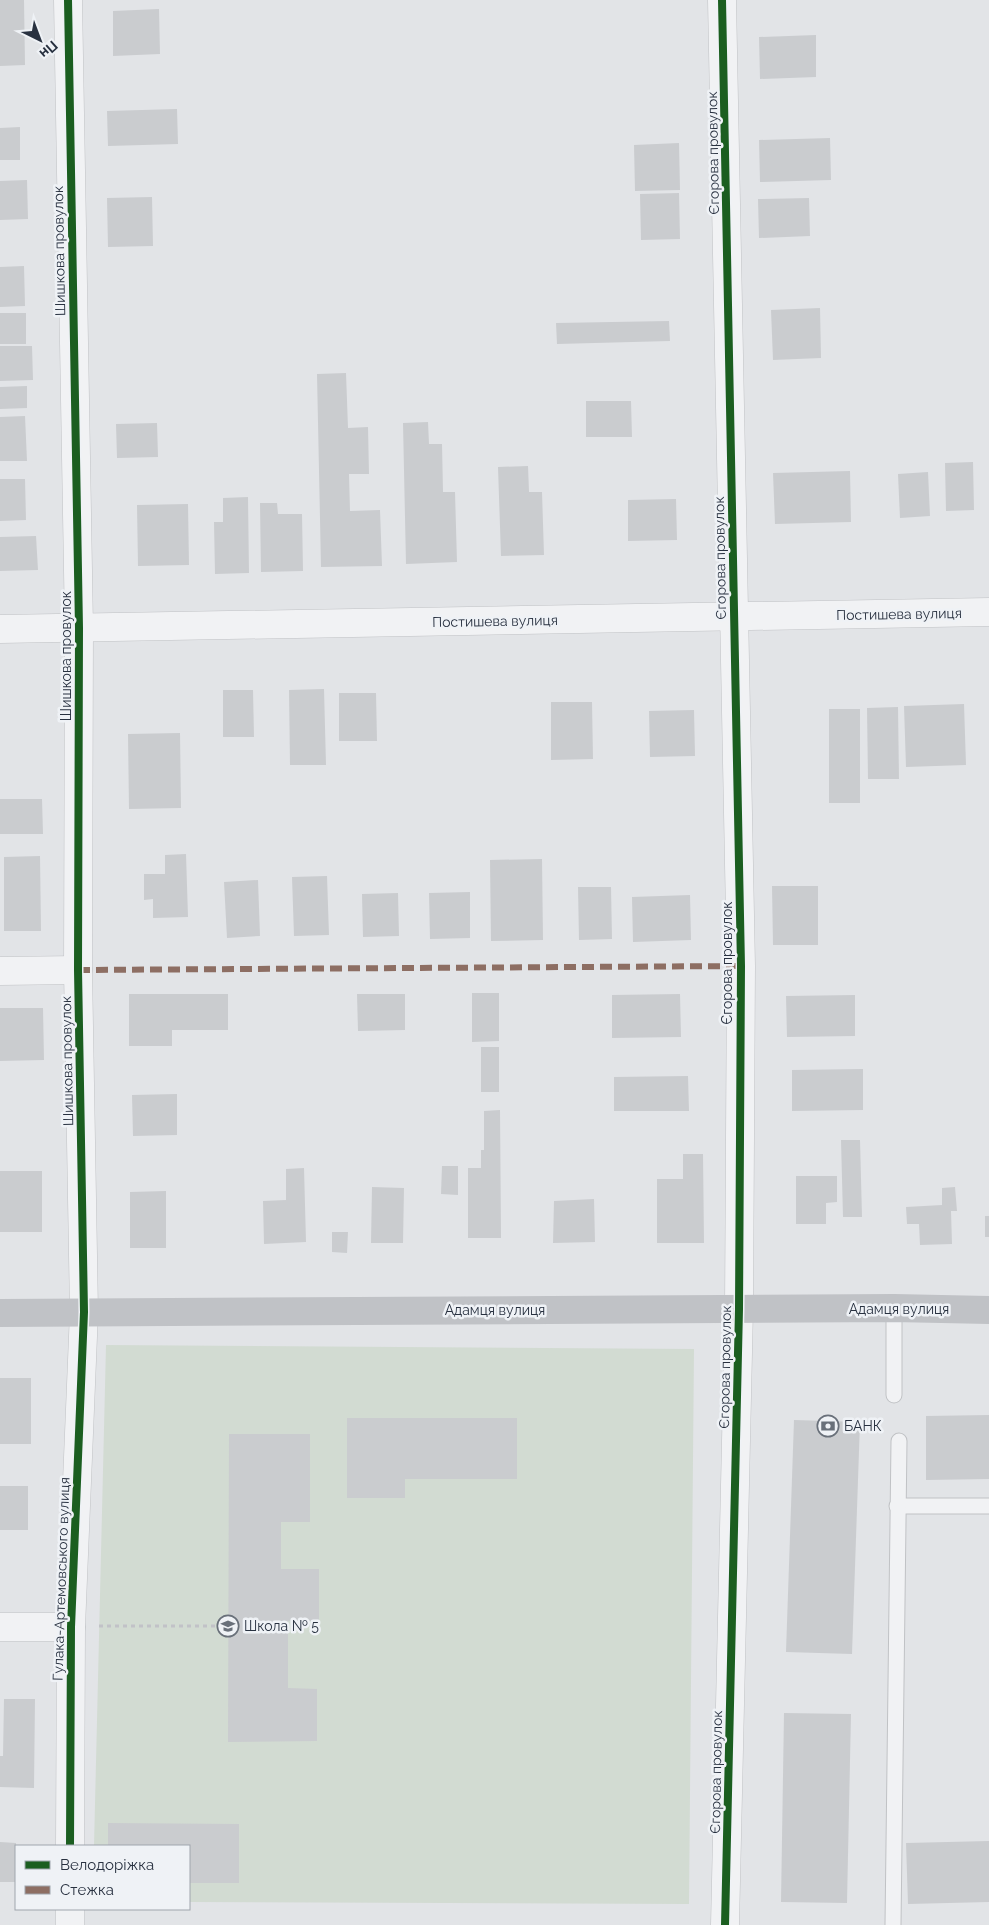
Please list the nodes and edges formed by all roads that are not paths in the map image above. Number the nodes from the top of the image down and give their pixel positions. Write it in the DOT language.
graph roads {
  1 [pos="68,0"];
  2 [pos="722,0"];
  3 [pos="989,612"];
  4 [pos="733,617"];
  5 [pos="78,628"];
  6 [pos="0,630"];
  7 [pos="78,970"];
  8 [pos="0,971"];
  9 [pos="894,1308"];
  10 [pos="739,1309"];
  11 [pos="989,1310"];
  12 [pos="84,1312"];
  13 [pos="0,1313"];
  14 [pos="894,1395"];
  15 [pos="899,1442"];
  16 [pos="898,1506"];
  17 [pos="989,1506"];
  18 [pos="71,1626"];
  19 [pos="0,1627"];
  20 [pos="70,1845"];
  21 [pos="70,1910"];
  22 [pos="70,1925"];
  23 [pos="725,1925"];
  24 [pos="893,1925"];
  1 -- 5 [label="street, Шишкова провулок"];
  2 -- 4 [label="street, Єгорова провулок"];
  3 -- 4 [label="street, Постишева вулиця"];
  4 -- 5 [label="street, Постишева вулиця"];
  4 -- 10 [label="street, Єгорова провулок"];
  5 -- 6 [label="street, Постишева вулиця"];
  5 -- 7 [label="street, Шишкова провулок"];
  7 -- 8 [label="street"];
  7 -- 12 [label="street, Шишкова провулок"];
  9 -- 10 [label="street, Адамця вулиця"];
  9 -- 11 [label="street, Адамця вулиця"];
  9 -- 14 [label="lane"];
  10 -- 12 [label="street, Адамця вулиця"];
  10 -- 23 [label="street, Єгорова провулок"];
  12 -- 13 [label="street, Адамця вулиця"];
  12 -- 18 [label="street, Гулака-Артемовського вулиця"];
  15 -- 16 [label="lane"];
  16 -- 17 [label="lane"];
  16 -- 24 [label="lane"];
  18 -- 19 [label="street"];
  18 -- 20 [label="street, Гулака-Артемовського вулиця"];
  21 -- 22 [label="street"];
}
